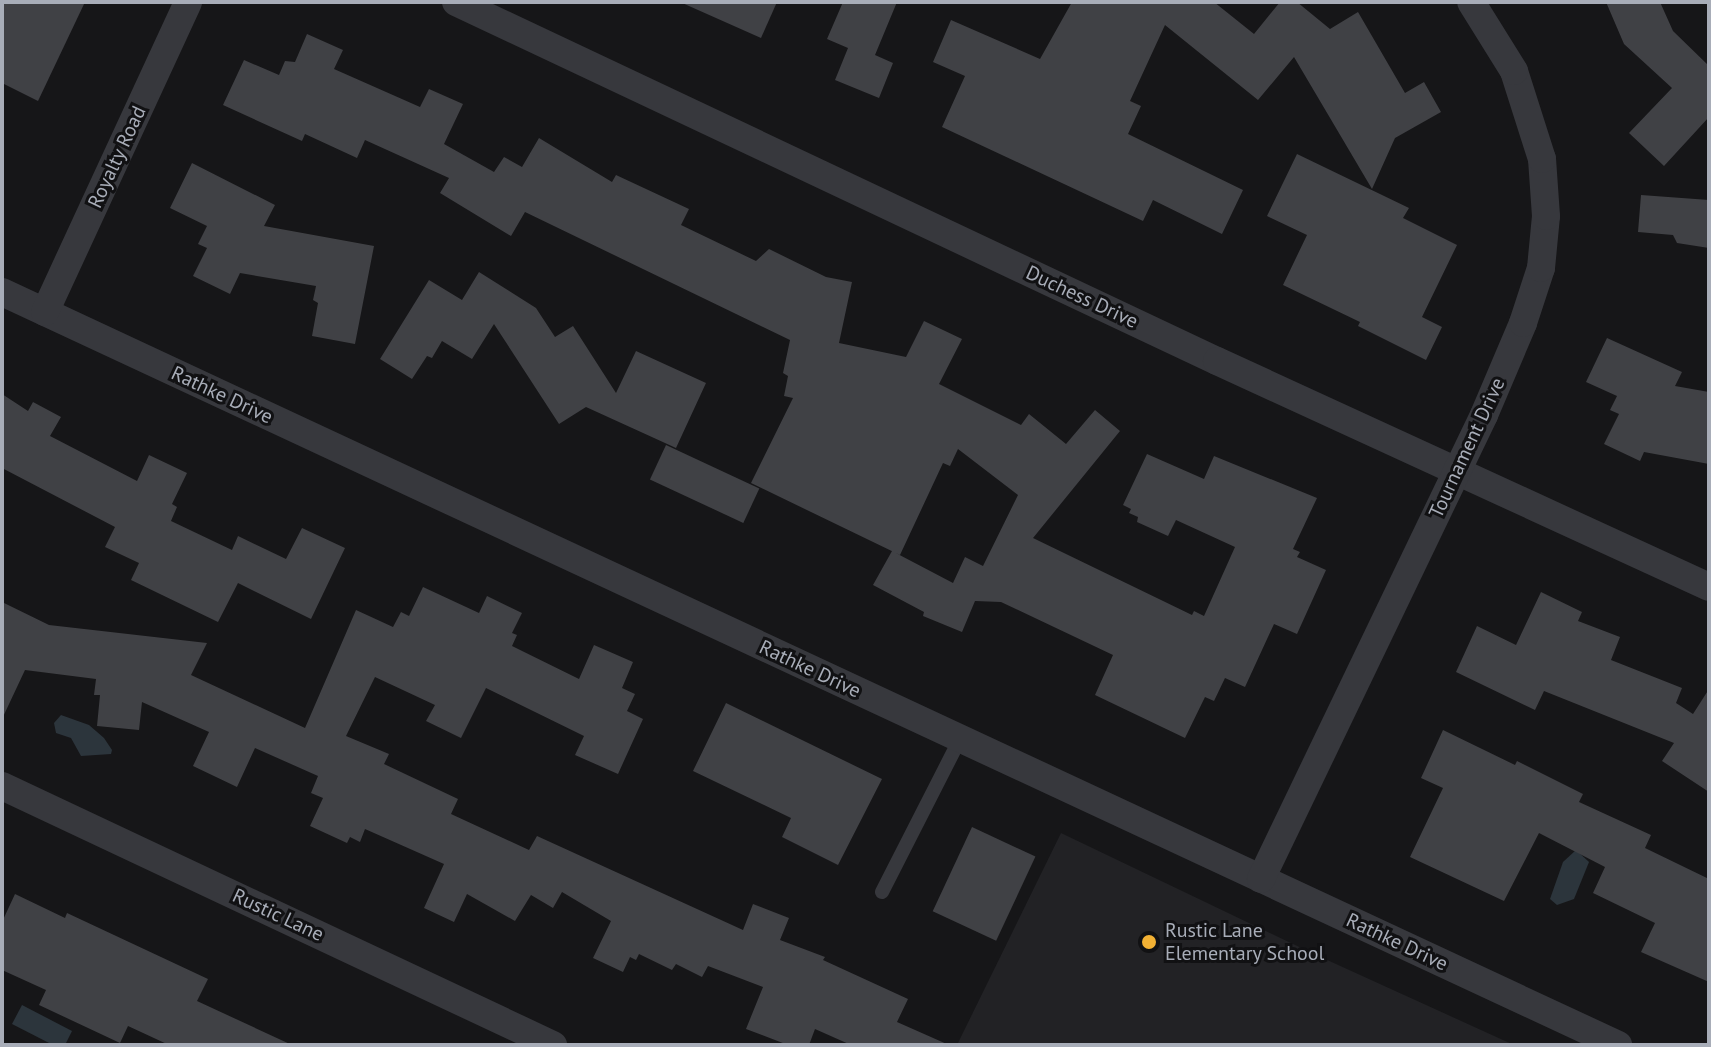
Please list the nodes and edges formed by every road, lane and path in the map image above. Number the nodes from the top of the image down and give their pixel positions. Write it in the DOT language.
graph roads {
  1 [pos="188,2"];
  2 [pos="456,2"];
  3 [pos="1471,2"];
  4 [pos="2,292"];
  5 [pos="45,312"];
  6 [pos="1456,472"];
  7 [pos="1709,587"];
  8 [pos="960,739"];
  9 [pos="2,786"];
  10 [pos="1261,879"];
  11 [pos="882,892"];
  12 [pos="553,1045"];
  13 [pos="1618,1045"];
  1 -- 5 [label="street, Royalty Road"];
  2 -- 6 [label="street, Duchess Drive"];
  3 -- 6 [label="street, Tournament Drive"];
  4 -- 5 [label="street, Rathke Drive"];
  5 -- 8 [label="street, Rathke Drive"];
  6 -- 7 [label="street, Duchess Drive"];
  6 -- 10 [label="street, Tournament Drive"];
  8 -- 10 [label="street, Rathke Drive"];
  8 -- 11 [label="lane"];
  9 -- 12 [label="street, Rustic Lane"];
  10 -- 13 [label="street, Rathke Drive"];
}
